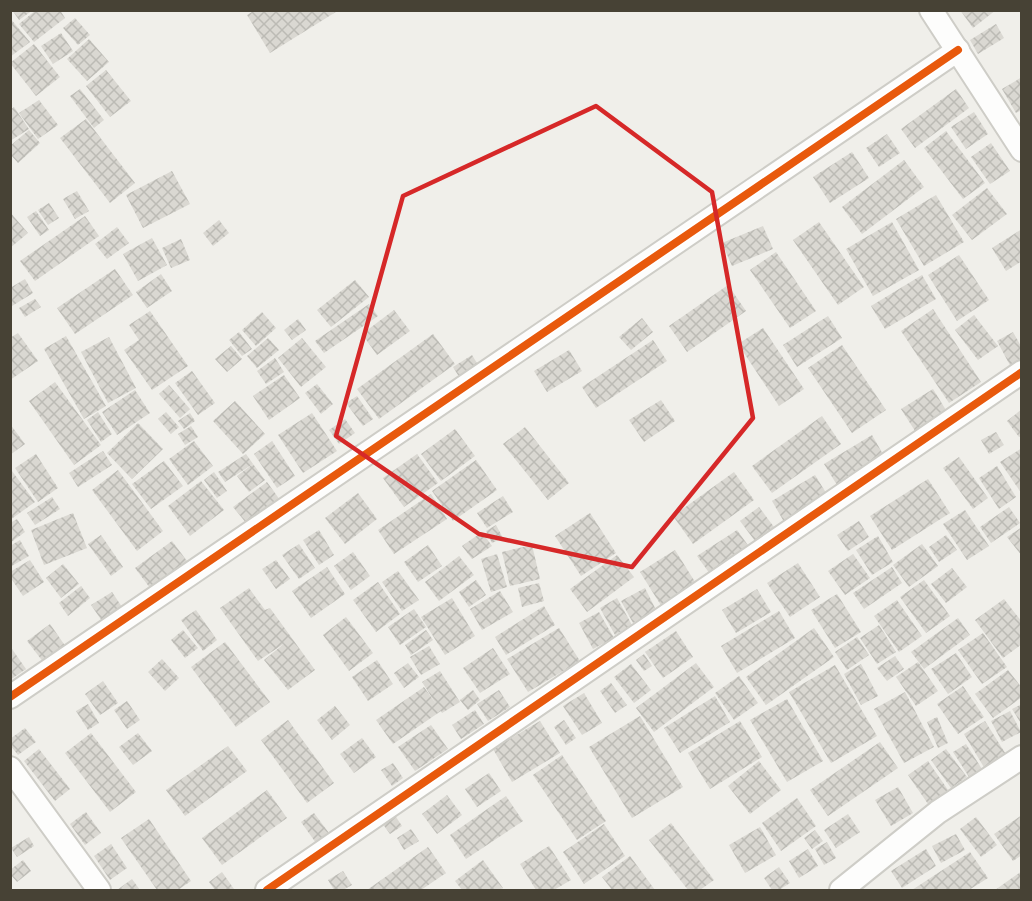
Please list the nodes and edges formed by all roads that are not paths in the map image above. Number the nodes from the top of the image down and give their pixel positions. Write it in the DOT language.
graph roads {
  1 [pos="931,10"];
  2 [pos="958,50"];
  3 [pos="1022,150"];
  4 [pos="1022,372"];
  5 [pos="10,697"];
  6 [pos="1022,758"];
  7 [pos="10,768"];
  8 [pos="99,891"];
  9 [pos="267,891"];
  10 [pos="842,891"];
  1 -- 2 [label="street"];
  2 -- 3 [label="street"];
  2 -- 5 [label="street"];
  4 -- 9 [label="street"];
  6 -- 10 [label="street"];
  7 -- 8 [label="street"];
}
